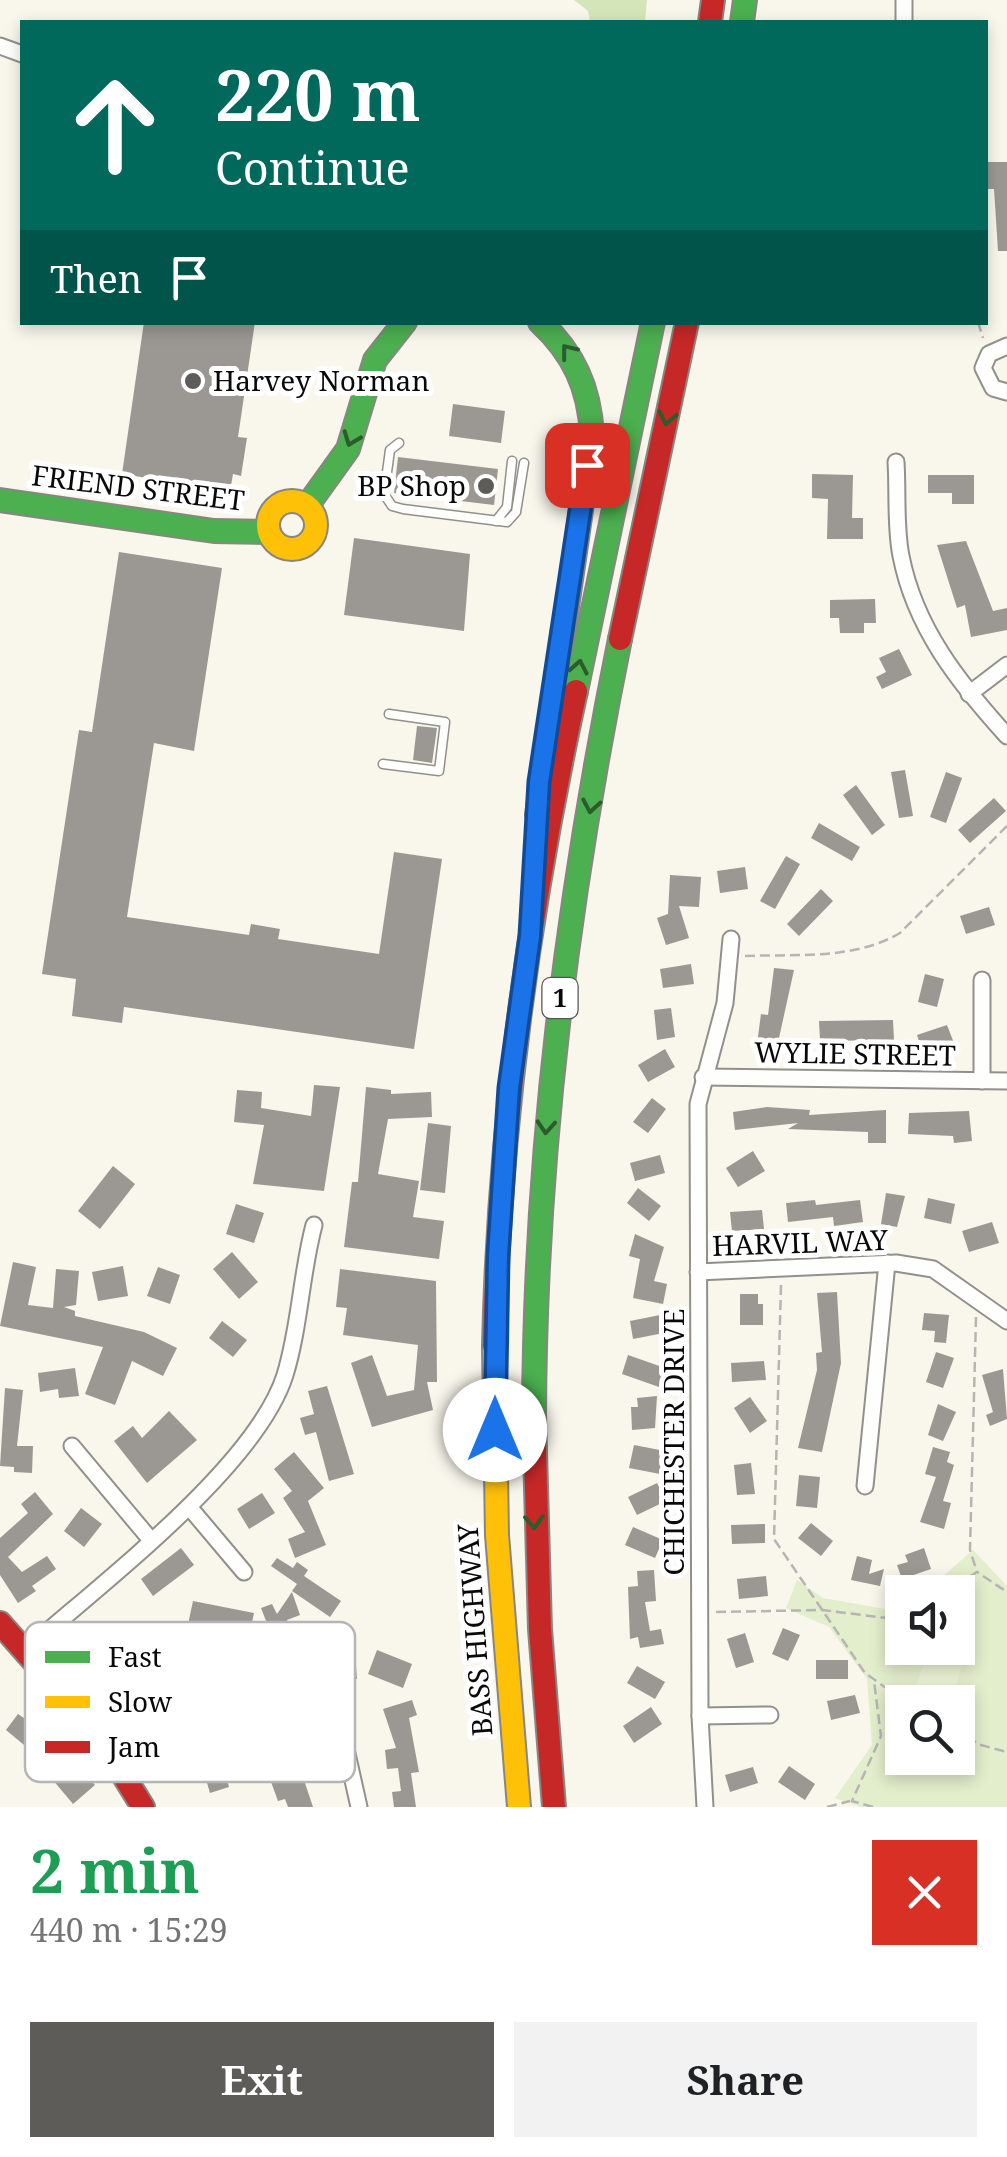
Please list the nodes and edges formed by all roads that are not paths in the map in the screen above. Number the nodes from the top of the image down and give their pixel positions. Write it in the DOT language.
graph roads {
  1 [pos="402,325"];
  2 [pos="543,325"];
  3 [pos="652,325"];
  4 [pos="686,325"];
  5 [pos="1007,346"];
  6 [pos="1007,392"];
  7 [pos="399,443"];
  8 [pos="512,461"];
  9 [pos="896,462"];
  10 [pos="524,463"];
  11 [pos="0,500"];
  12 [pos="307,506"];
  13 [pos="496,521"];
  14 [pos="269,532"];
  15 [pos="1007,666"];
  16 [pos="969,694"];
  17 [pos="389,714"];
  18 [pos="1007,736"];
  19 [pos="383,764"];
  20 [pos="530,936"];
  21 [pos="730,939"];
  22 [pos="982,980"];
  23 [pos="703,1077"];
  24 [pos="982,1081"];
  25 [pos="1007,1081"];
  26 [pos="314,1225"];
  27 [pos="887,1263"];
  28 [pos="698,1272"];
  29 [pos="1005,1314"];
  30 [pos="72,1446"];
  31 [pos="865,1486"];
  32 [pos="190,1508"];
  33 [pos="497,1534"];
  34 [pos="150,1539"];
  35 [pos="244,1572"];
  36 [pos="57,1622"];
  37 [pos="0,1623"];
  38 [pos="25,1651"];
  39 [pos="541,1683"];
  40 [pos="770,1714"];
  41 [pos="700,1716"];
  42 [pos="131,1782"];
  43 [pos="353,1782"];
  44 [pos="143,1807"];
  45 [pos="358,1807"];
  46 [pos="504,1807"];
  47 [pos="519,1807"];
  48 [pos="554,1807"];
  49 [pos="564,1807"];
  50 [pos="705,1807"];
  1 -- 12 [label="main road, one-way"];
  20 -- 2 [label="main road, one-way"];
  20 -- 3 [label="main road, BASS HIGHWAY / 1, one-way"];
  4 -- 39 [label="main road, 1, one-way"];
  5 -- 6 [label="street"];
  7 -- 13 [label="lane"];
  8 -- 13 [label="lane"];
  9 -- 16 [label="street"];
  10 -- 13 [label="lane"];
  11 -- 14 [label="main road, FRIEND STREET"];
  12 -- 14 [label="main road"];
  12 -- 14 [label="main road"];
  15 -- 16 [label="street"];
  16 -- 18 [label="street"];
  17 -- 19 [label="lane"];
  20 -- 33 [label="main road, BASS HIGHWAY / 1"];
  21 -- 23 [label="street, CHICHESTER DRIVE"];
  22 -- 24 [label="street"];
  23 -- 24 [label="street, WYLIE STREET"];
  23 -- 28 [label="street, CHICHESTER DRIVE"];
  24 -- 25 [label="street, WYLIE STREET"];
  26 -- 32 [label="street"];
  27 -- 28 [label="street, HARVIL WAY"];
  27 -- 29 [label="street, HARVIL WAY"];
  27 -- 31 [label="street"];
  28 -- 41 [label="street, CHICHESTER DRIVE"];
  30 -- 34 [label="street"];
  32 -- 34 [label="street"];
  32 -- 35 [label="street"];
  33 -- 46 [label="main road"];
  33 -- 47 [label="main road, BASS HIGHWAY / 1"];
  34 -- 36 [label="street"];
  37 -- 38 [label="main road"];
  39 -- 48 [label="main road, 1"];
  39 -- 49 [label="main road"];
  40 -- 41 [label="street"];
  41 -- 50 [label="street, CHICHESTER DRIVE"];
  42 -- 44 [label="main road"];
  43 -- 45 [label="street"];
}
